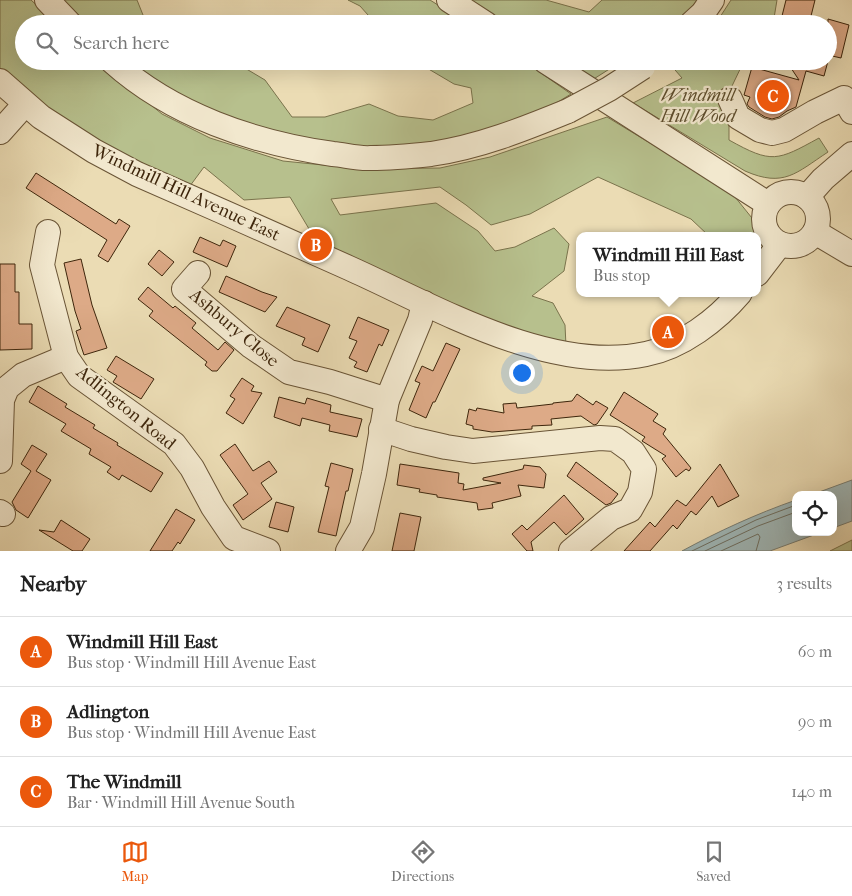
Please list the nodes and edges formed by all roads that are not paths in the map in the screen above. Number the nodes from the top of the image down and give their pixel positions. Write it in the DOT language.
graph roads {
  1 [pos="47,0"];
  2 [pos="449,0"];
  3 [pos="712,0"];
  4 [pos="61,15"];
  5 [pos="472,15"];
  6 [pos="701,15"];
  7 [pos="122,70"];
  8 [pos="558,70"];
  9 [pos="636,70"];
  10 [pos="0,81"];
  11 [pos="730,99"];
  12 [pos="849,101"];
  13 [pos="25,104"];
  14 [pos="0,132"];
  15 [pos="852,154"];
  16 [pos="807,197"];
  17 [pos="768,204"];
  18 [pos="48,232"];
  19 [pos="815,232"];
  20 [pos="780,244"];
  21 [pos="852,254"];
  22 [pos="761,269"];
  23 [pos="198,273"];
  24 [pos="737,297"];
  25 [pos="424,303"];
  26 [pos="66,357"];
  27 [pos="387,400"];
  28 [pos="381,429"];
  29 [pos="0,461"];
  30 [pos="226,544"];
  31 [pos="268,551"];
  32 [pos="348,551"];
  33 [pos="571,551"];
  1 -- 4 [label="street"];
  2 -- 5 [label="street"];
  3 -- 6 [label="street"];
  7 -- 9 [label="street, bridge"];
  8 -- 17 [label="street"];
  10 -- 13 [label="street, Windmill Hill Avenue East"];
  11 -- 12 [label="street"];
  13 -- 14 [label="street"];
  13 -- 25 [label="street, Windmill Hill Avenue East"];
  15 -- 16 [label="street"];
  16 -- 17 [label="street"];
  16 -- 19 [label="street"];
  17 -- 20 [label="street"];
  18 -- 26 [label="street, Adlington Road"];
  19 -- 20 [label="street"];
  19 -- 21 [label="street"];
  20 -- 22 [label="street"];
  23 -- 27 [label="street, Ashbury Close"];
  24 -- 25 [label="street, Windmill Hill Avenue East"];
  25 -- 27 [label="street"];
  26 -- 29 [label="street"];
  26 -- 30 [label="street, Adlington Road"];
  27 -- 28 [label="street"];
  28 -- 32 [label="street"];
  28 -- 33 [label="street"];
  30 -- 31 [label="street, Adlington Road"];
}
